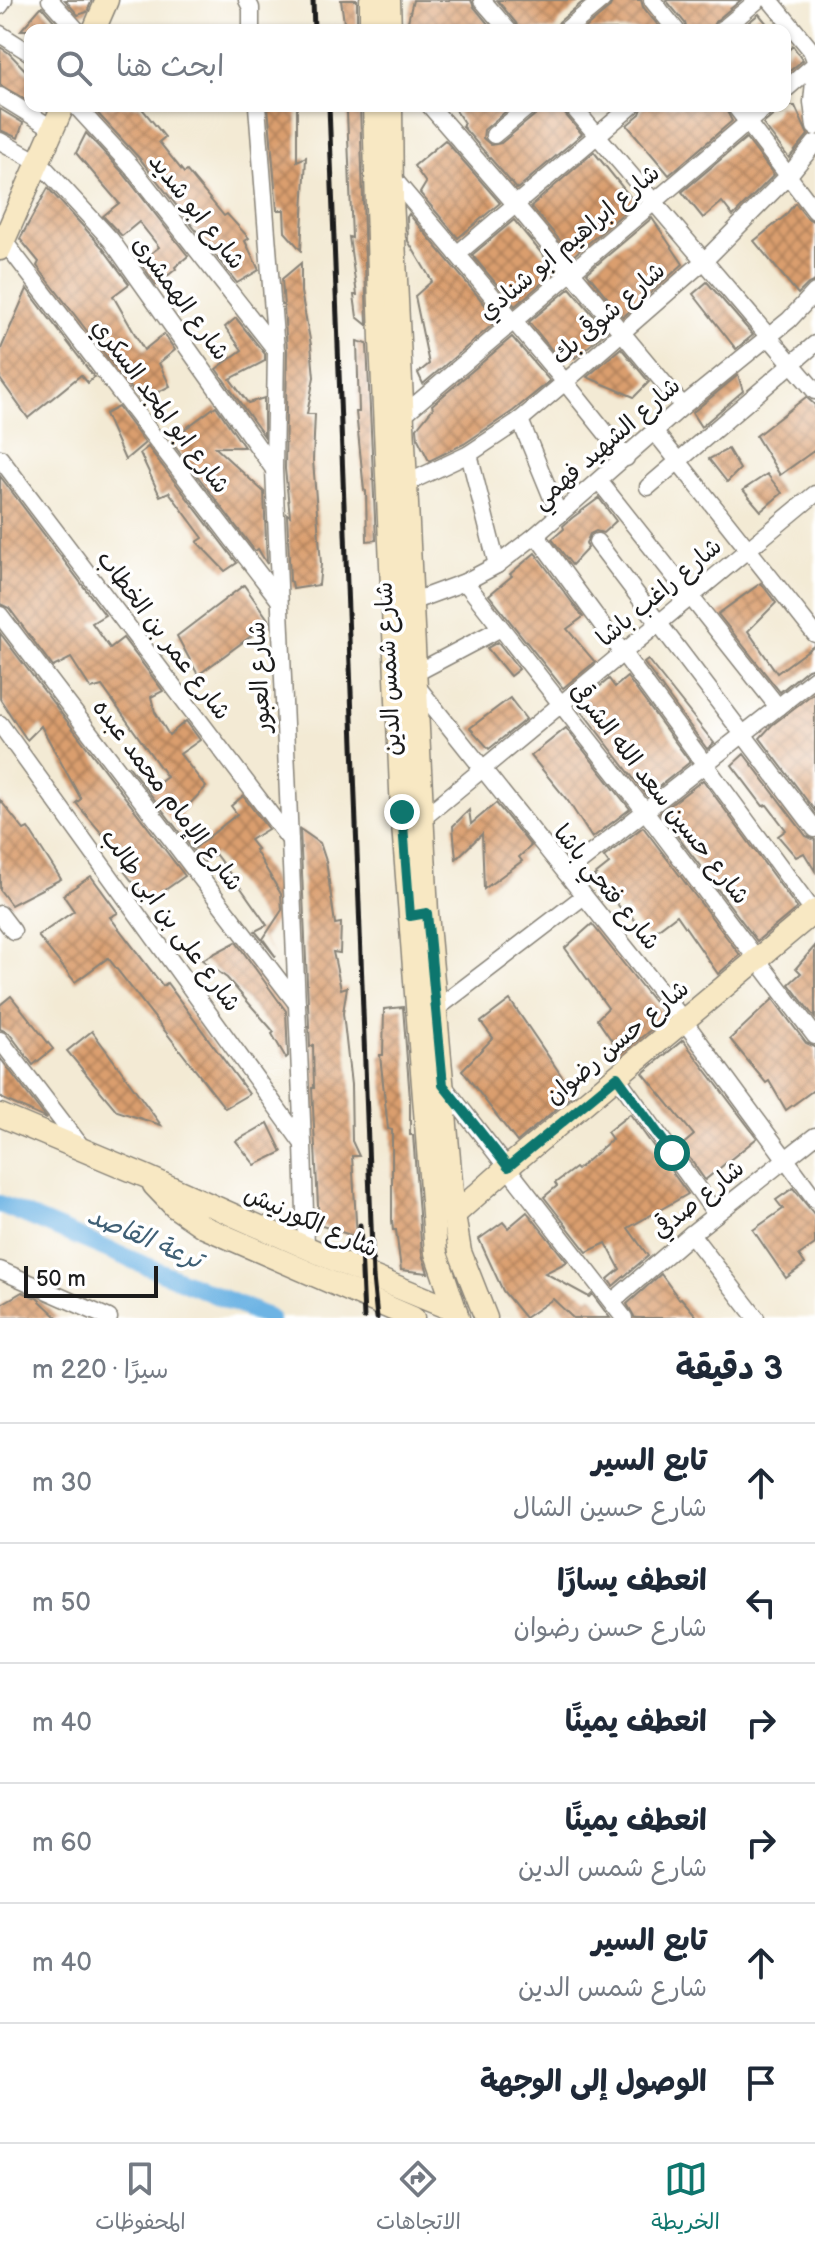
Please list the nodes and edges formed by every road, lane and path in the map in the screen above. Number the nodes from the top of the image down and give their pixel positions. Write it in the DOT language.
graph roads {
  1 [pos="4,0"];
  2 [pos="50,0"];
  3 [pos="107,0"];
  4 [pos="247,0"];
  5 [pos="371,0"];
  6 [pos="389,0"];
  7 [pos="483,0"];
  8 [pos="602,0"];
  9 [pos="652,0"];
  10 [pos="758,0"];
  11 [pos="770,0"];
  12 [pos="0,6"];
  13 [pos="72,24"];
  14 [pos="97,24"];
  15 [pos="251,24"];
  16 [pos="371,24"];
  17 [pos="390,24"];
  18 [pos="503,24"];
  19 [pos="573,24"];
  20 [pos="671,24"];
  21 [pos="729,24"];
  22 [pos="783,24"];
  23 [pos="0,34"];
  24 [pos="791,37"];
  25 [pos="24,49"];
  26 [pos="815,62"];
  27 [pos="815,71"];
  28 [pos="791,84"];
  29 [pos="0,96"];
  30 [pos="24,111"];
  31 [pos="26,112"];
  32 [pos="60,112"];
  33 [pos="82,112"];
  34 [pos="257,112"];
  35 [pos="374,112"];
  36 [pos="391,112"];
  37 [pos="435,112"];
  38 [pos="522,112"];
  39 [pos="578,112"];
  40 [pos="625,112"];
  41 [pos="740,112"];
  42 [pos="760,112"];
  43 [pos="748,123"];
  44 [pos="815,127"];
  45 [pos="52,128"];
  46 [pos="494,135"];
  47 [pos="597,135"];
  48 [pos="0,141"];
  49 [pos="812,153"];
  50 [pos="40,163"];
  51 [pos="789,175"];
  52 [pos="392,177"];
  53 [pos="654,201"];
  54 [pos="516,205"];
  55 [pos="815,211"];
  56 [pos="2,245"];
  57 [pos="457,254"];
  58 [pos="705,260"];
  59 [pos="571,272"];
  60 [pos="815,292"];
  61 [pos="514,321"];
  62 [pos="623,333"];
  63 [pos="770,336"];
  64 [pos="815,344"];
  65 [pos="276,350"];
  66 [pos="793,363"];
  67 [pos="565,382"];
  68 [pos="815,391"];
  69 [pos="683,406"];
  70 [pos="402,416"];
  71 [pos="520,420"];
  72 [pos="655,432"];
  73 [pos="469,454"];
  74 [pos="0,458"];
  75 [pos="626,458"];
  76 [pos="678,461"];
  77 [pos="274,469"];
  78 [pos="599,481"];
  79 [pos="405,484"];
  80 [pos="648,487"];
  81 [pos="815,494"];
  82 [pos="559,515"];
  83 [pos="536,535"];
  84 [pos="597,542"];
  85 [pos="748,549"];
  86 [pos="497,565"];
  87 [pos="465,582"];
  88 [pos="691,597"];
  89 [pos="279,600"];
  90 [pos="411,602"];
  91 [pos="0,615"];
  92 [pos="659,623"];
  93 [pos="501,628"];
  94 [pos="815,634"];
  95 [pos="623,652"];
  96 [pos="815,678"];
  97 [pos="415,679"];
  98 [pos="561,704"];
  99 [pos="778,707"];
  100 [pos="0,724"];
  101 [pos="743,735"];
  102 [pos="705,764"];
  103 [pos="482,769"];
  104 [pos="645,811"];
  105 [pos="422,819"];
  106 [pos="815,829"];
  107 [pos="290,840"];
  108 [pos="566,873"];
  109 [pos="584,896"];
  110 [pos="815,913"];
  111 [pos="0,914"];
  112 [pos="418,914"];
  113 [pos="13,931"];
  114 [pos="757,959"];
  115 [pos="297,1004"];
  116 [pos="435,1010"];
  117 [pos="684,1021"];
  118 [pos="815,1036"];
  119 [pos="0,1040"];
  120 [pos="617,1077"];
  121 [pos="443,1085"];
  122 [pos="0,1115"];
  123 [pos="815,1136"];
  124 [pos="303,1144"];
  125 [pos="84,1150"];
  126 [pos="786,1159"];
  127 [pos="508,1167"];
  128 [pos="145,1176"];
  129 [pos="815,1199"];
  130 [pos="716,1214"];
  131 [pos="454,1215"];
  132 [pos="691,1234"];
  133 [pos="306,1247"];
  134 [pos="0,1270"];
  135 [pos="74,1302"];
  136 [pos="612,1302"];
  137 [pos="457,1315"];
  138 [pos="85,1318"];
  139 [pos="109,1318"];
  140 [pos="413,1318"];
  141 [pos="486,1318"];
  142 [pos="624,1318"];
  143 [pos="756,1318"];
  1 -- 12 [label="street"];
  2 -- 13 [label="street"];
  3 -- 14 [label="street"];
  4 -- 15 [label="street"];
  5 -- 16 [label="street"];
  6 -- 17 [label="street"];
  7 -- 18 [label="street"];
  8 -- 19 [label="street"];
  9 -- 20 [label="street"];
  10 -- 21 [label="street"];
  11 -- 22 [label="street"];
  23 -- 25 [label="street"];
  24 -- 26 [label="street"];
  26 -- 28 [label="street"];
  27 -- 44 [label="street"];
  29 -- 30 [label="street"];
  31 -- 45 [label="street"];
  32 -- 45 [label="street"];
  33 -- 65 [label="street, شارع ابو شديد"];
  34 -- 65 [label="street, شارع العبور"];
  35 -- 112 [label="street, شارع شمس الدين"];
  36 -- 52 [label="street, شارع شمس الدين"];
  37 -- 54 [label="street"];
  38 -- 46 [label="street"];
  39 -- 47 [label="street"];
  40 -- 47 [label="street"];
  41 -- 43 [label="street"];
  42 -- 43 [label="street, شارع ابراهيم ابو شنادي"];
  43 -- 51 [label="street"];
  43 -- 53 [label="street, شارع ابراهيم ابو شنادي"];
  45 -- 50 [label="street"];
  47 -- 53 [label="street"];
  47 -- 54 [label="street"];
  48 -- 50 [label="street, شارع الهمشرى"];
  49 -- 51 [label="street, شارع شوقى بك"];
  50 -- 56 [label="street"];
  50 -- 77 [label="street, شارع الهمشرى"];
  51 -- 55 [label="street"];
  51 -- 58 [label="street, شارع شوقى بك"];
  52 -- 57 [label="street"];
  52 -- 70 [label="street, شارع شمس الدين"];
  53 -- 58 [label="street"];
  53 -- 59 [label="street, شارع ابراهيم ابو شنادي"];
  54 -- 57 [label="street"];
  54 -- 59 [label="street"];
  56 -- 89 [label="street, شارع ابو المجد السكري"];
  57 -- 61 [label="street"];
  58 -- 62 [label="street, شارع شوقى بك"];
  58 -- 63 [label="street"];
  59 -- 61 [label="street, شارع ابراهيم ابو شنادي"];
  59 -- 62 [label="street"];
  60 -- 63 [label="street, شارع الشهيد فهمي"];
  61 -- 67 [label="street"];
  61 -- 70 [label="street, شارع ابراهيم ابو شنادي"];
  62 -- 67 [label="street, شارع شوقى بك"];
  62 -- 69 [label="street"];
  63 -- 66 [label="street"];
  63 -- 69 [label="street, شارع الشهيد فهمي"];
  64 -- 66 [label="street"];
  65 -- 77 [label="street, شارع العبور"];
  66 -- 68 [label="street"];
  66 -- 76 [label="street"];
  67 -- 71 [label="street, شارع شوقى بك"];
  67 -- 75 [label="street"];
  69 -- 72 [label="street, شارع الشهيد فهمي"];
  70 -- 79 [label="street, شارع شمس الدين"];
  71 -- 73 [label="street, شارع شوقى بك"];
  71 -- 82 [label="street"];
  72 -- 75 [label="street, شارع الشهيد فهمي"];
  72 -- 76 [label="street"];
  73 -- 79 [label="street, شارع شوقى بك"];
  73 -- 86 [label="street"];
  74 -- 107 [label="street, شارع عمر بن الخطاب"];
  75 -- 78 [label="street, شارع الشهيد فهمي"];
  76 -- 80 [label="street"];
  76 -- 85 [label="street"];
  77 -- 89 [label="street, شارع العبور"];
  78 -- 82 [label="street, شارع الشهيد فهمي"];
  78 -- 88 [label="street"];
  79 -- 90 [label="street, شارع شمس الدين"];
  81 -- 85 [label="street, شارع راغب باشا"];
  82 -- 83 [label="street, شارع الشهيد فهمي"];
  83 -- 86 [label="street, شارع الشهيد فهمي"];
  83 -- 95 [label="street"];
  84 -- 92 [label="street"];
  85 -- 88 [label="street, شارع راغب باشا"];
  85 -- 94 [label="street"];
  86 -- 87 [label="street, شارع الشهيد فهمي"];
  87 -- 90 [label="street, شارع الشهيد فهمي"];
  87 -- 93 [label="street, شارع حسين سعد الله الشرقى"];
  88 -- 92 [label="street, شارع راغب باشا"];
  88 -- 99 [label="street"];
  89 -- 107 [label="street, شارع العبور"];
  90 -- 97 [label="street, شارع شمس الدين"];
  91 -- 115 [label="street, شارع الإمام محمد عبده"];
  92 -- 95 [label="street, شارع راغب باشا"];
  92 -- 101 [label="street"];
  93 -- 97 [label="street"];
  93 -- 98 [label="street, شارع حسين سعد الله الشرقى"];
  95 -- 98 [label="street, شارع راغب باشا"];
  95 -- 102 [label="street"];
  96 -- 99 [label="street"];
  97 -- 103 [label="street, شارع فتحي باشا"];
  97 -- 105 [label="street, شارع شمس الدين"];
  98 -- 103 [label="street, شارع راغب باشا"];
  98 -- 104 [label="street, شارع حسين سعد الله الشرقى"];
  99 -- 101 [label="street"];
  100 -- 124 [label="street, شارع على بن ابى طالب"];
  101 -- 102 [label="street"];
  101 -- 106 [label="street"];
  102 -- 104 [label="street"];
  102 -- 110 [label="street"];
  103 -- 105 [label="street, شارع راغب باشا"];
  103 -- 108 [label="street, شارع فتحي باشا"];
  104 -- 108 [label="street"];
  104 -- 114 [label="street, شارع حسين سعد الله الشرقى"];
  105 -- 112 [label="street, شارع شمس الدين"];
  107 -- 115 [label="street, شارع العبور"];
  108 -- 109 [label="street, شارع فتحي باشا"];
  109 -- 116 [label="street"];
  109 -- 117 [label="street, شارع فتحي باشا"];
  110 -- 114 [label="street, شارع حسن رضوان"];
  111 -- 113 [label="street"];
  112 -- 116 [label="street, شارع شمس الدين"];
  112 -- 137 [label="street, شارع شمس الدين"];
  114 -- 117 [label="street, شارع حسن رضوان"];
  114 -- 118 [label="street, شارع حسين سعد الله الشرقى"];
  115 -- 124 [label="street, شارع العبور"];
  116 -- 121 [label="street, شارع شمس الدين"];
  117 -- 120 [label="street, شارع حسن رضوان"];
  117 -- 126 [label="street, شارع فتحي باشا"];
  119 -- 125 [label="street"];
  120 -- 127 [label="street, شارع حسن رضوان"];
  120 -- 130 [label="street"];
  121 -- 127 [label="street"];
  121 -- 131 [label="street, شارع شمس الدين"];
  122 -- 125 [label="street, شارع الكورنيش"];
  123 -- 126 [label="street, شارع صدقي"];
  124 -- 133 [label="street, شارع العبور"];
  125 -- 128 [label="street, شارع الكورنيش"];
  126 -- 129 [label="street, شارع فتحي باشا"];
  126 -- 130 [label="street, شارع صدقي"];
  127 -- 131 [label="street, شارع حسن رضوان"];
  127 -- 136 [label="street"];
  128 -- 133 [label="street, شارع الكورنيش"];
  128 -- 140 [label="street, شارع الكورنيش"];
  130 -- 132 [label="street, شارع صدقي"];
  131 -- 141 [label="street, شارع شمس الدين"];
  132 -- 136 [label="street, شارع صدقي"];
  132 -- 143 [label="street"];
  133 -- 137 [label="street, شارع الكورنيش"];
  134 -- 135 [label="street"];
  135 -- 138 [label="street"];
  135 -- 139 [label="street"];
  136 -- 142 [label="street"];
}
